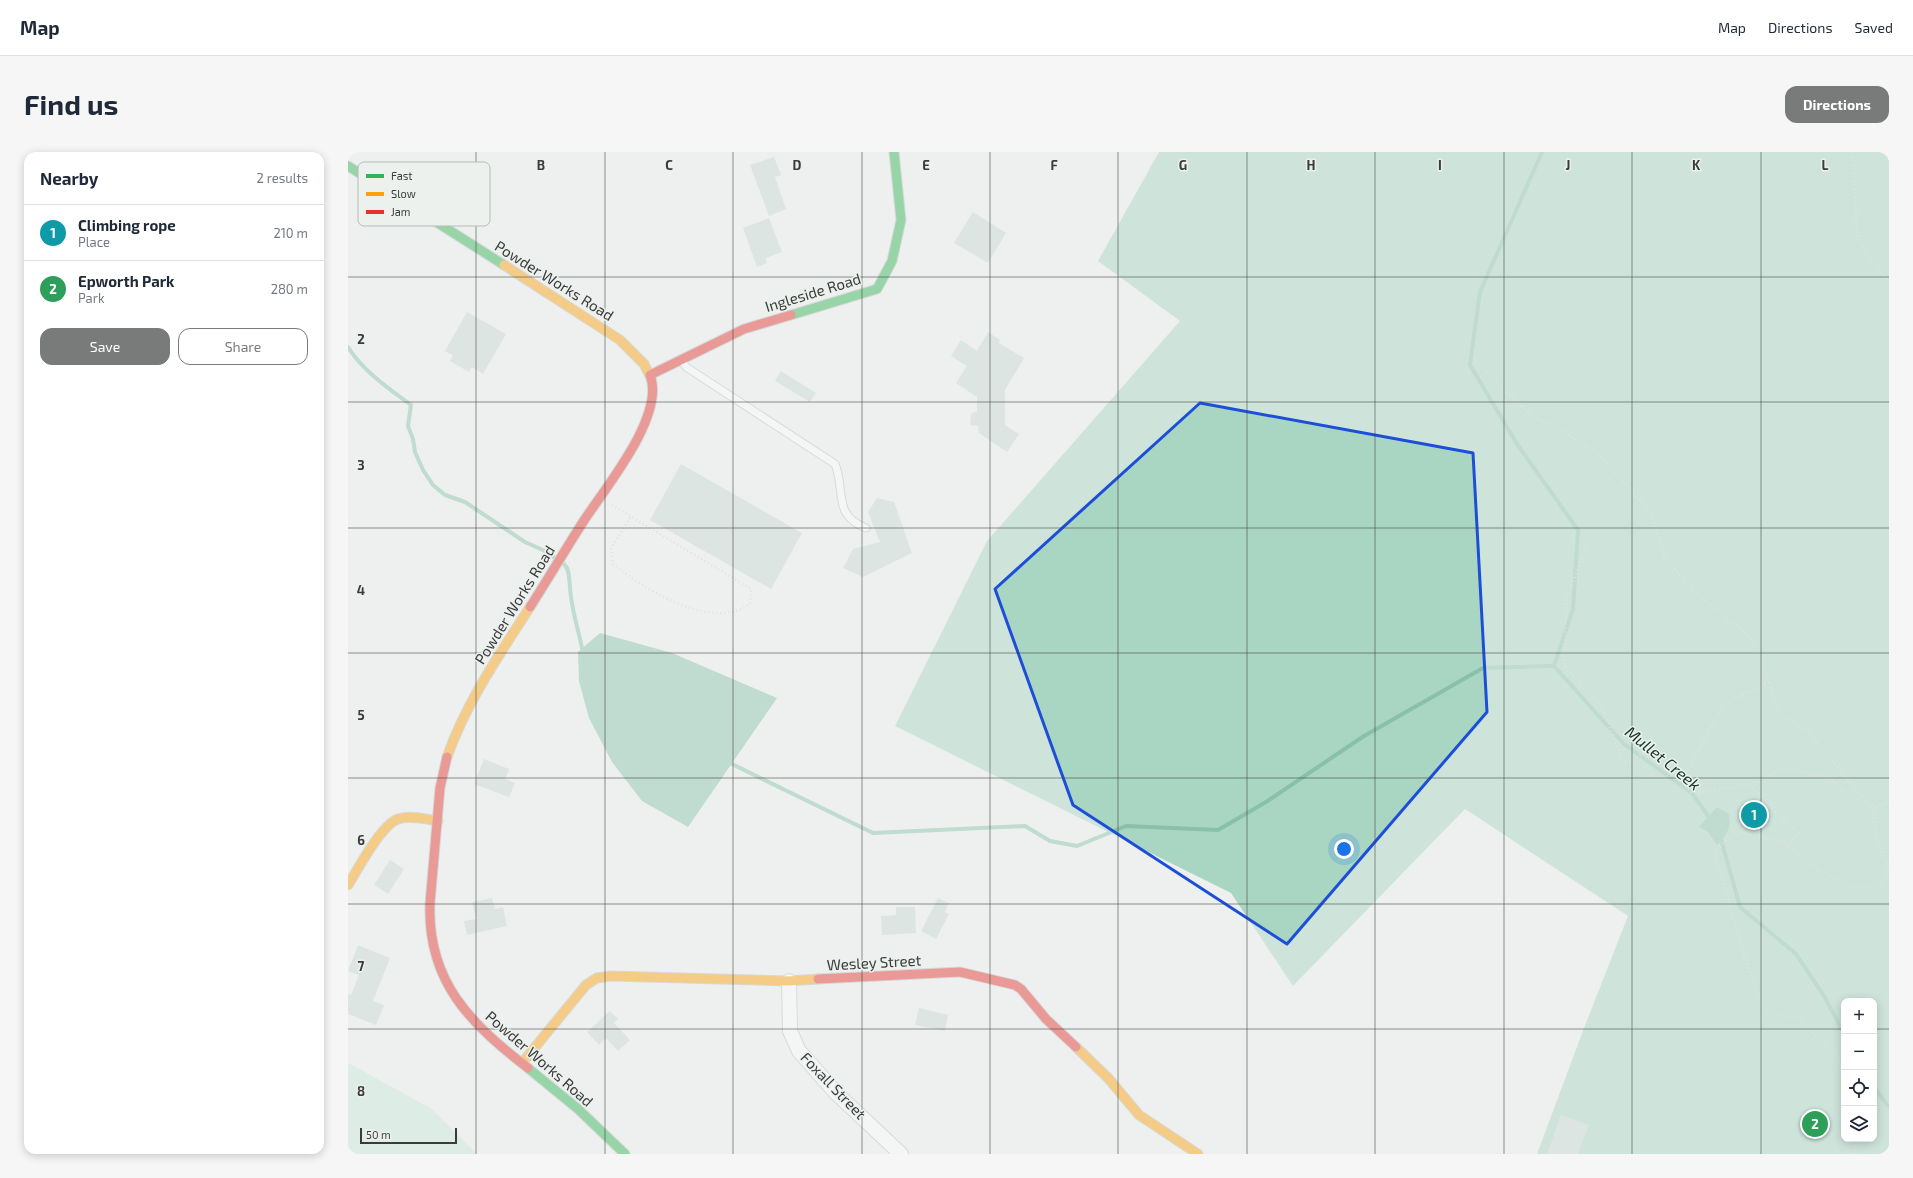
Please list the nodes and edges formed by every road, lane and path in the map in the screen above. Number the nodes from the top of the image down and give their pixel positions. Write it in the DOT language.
graph roads {
  1 [pos="894,152"];
  2 [pos="1853,152"];
  3 [pos="348,166"];
  4 [pos="358,172"];
  5 [pos="443,226"];
  6 [pos="1889,281"];
  7 [pos="680,360"];
  8 [pos="1481,367"];
  9 [pos="650,375"];
  10 [pos="600,497"];
  11 [pos="631,517"];
  12 [pos="866,528"];
  13 [pos="1587,543"];
  14 [pos="1769,682"];
  15 [pos="1688,770"];
  16 [pos="1750,785"];
  17 [pos="1889,802"];
  18 [pos="1874,808"];
  19 [pos="438,821"];
  20 [pos="1788,846"];
  21 [pos="348,885"];
  22 [pos="789,981"];
  23 [pos="522,1063"];
  24 [pos="1842,1070"];
  25 [pos="1855,1142"];
  26 [pos="625,1154"];
  27 [pos="901,1154"];
  28 [pos="1198,1154"];
  29 [pos="1854,1154"];
  1 -- 7 [label="street, Ingleside Road"];
  2 -- 6 [label="path"];
  3 -- 4 [label="street, Powder Works Road"];
  5 -- 9 [label="street, Powder Works Road"];
  7 -- 9 [label="street, Ingleside Road"];
  7 -- 12 [label="lane"];
  8 -- 14 [label="path"];
  9 -- 10 [label="street, Powder Works Road"];
  10 -- 11 [label="path"];
  10 -- 19 [label="street, Powder Works Road"];
  11 -- 11 [label="path"];
  13 -- 16 [label="path"];
  14 -- 15 [label="path"];
  14 -- 18 [label="path"];
  16 -- 18 [label="path"];
  16 -- 20 [label="path"];
  17 -- 18 [label="path"];
  18 -- 20 [label="path"];
  19 -- 21 [label="street"];
  19 -- 23 [label="street, Powder Works Road"];
  20 -- 24 [label="path"];
  22 -- 23 [label="street, Wesley Street"];
  22 -- 27 [label="street, Foxall Street"];
  22 -- 28 [label="street, Wesley Street"];
  23 -- 26 [label="street, Powder Works Road"];
  25 -- 29 [label="path"];
}
